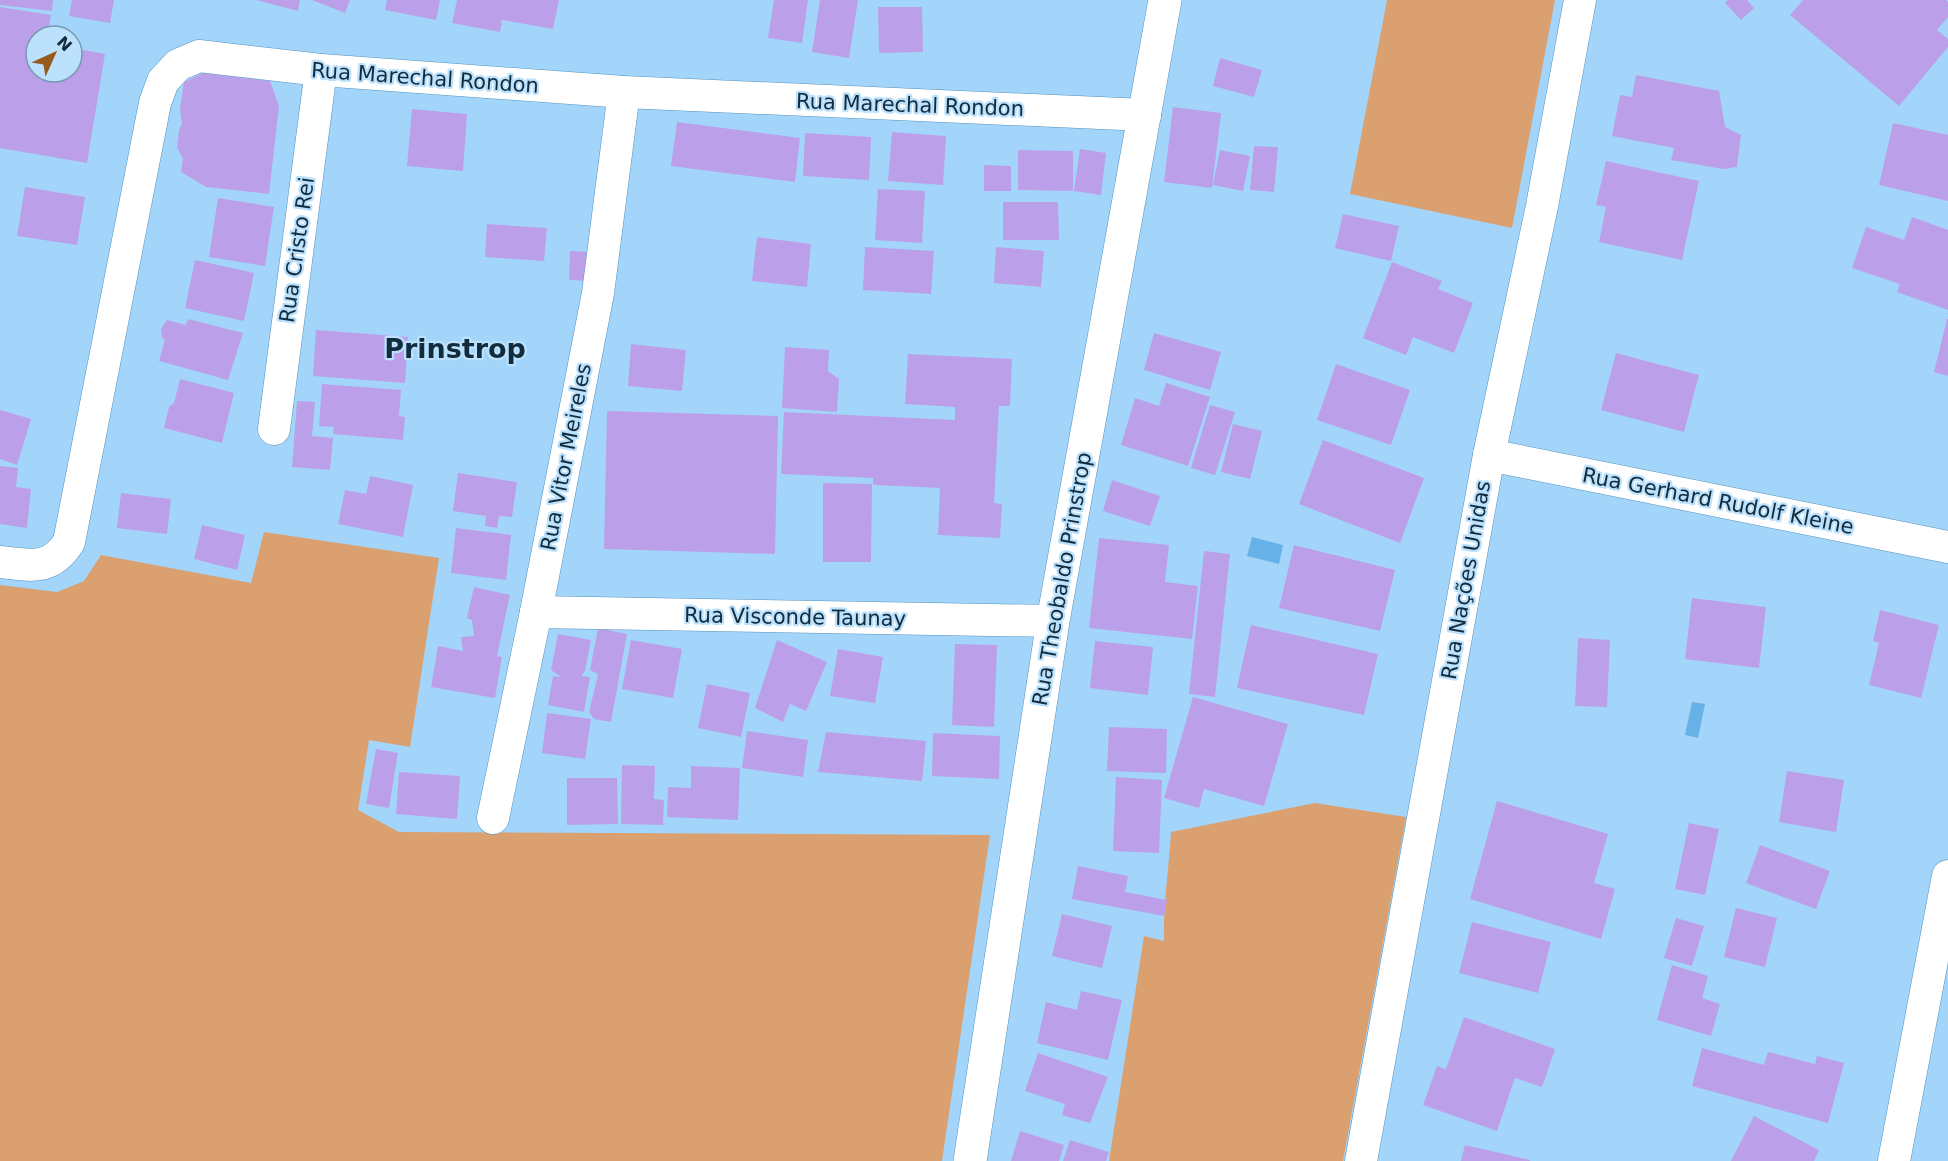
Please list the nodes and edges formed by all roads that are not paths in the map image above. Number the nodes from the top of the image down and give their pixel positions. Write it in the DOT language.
graph roads {
  1 [pos="1165,0"];
  2 [pos="1580,0"];
  3 [pos="321,70"];
  4 [pos="624,92"];
  5 [pos="1144,115"];
  6 [pos="273,429"];
  7 [pos="1489,455"];
  8 [pos="1948,547"];
  9 [pos="0,562"];
  10 [pos="536,612"];
  11 [pos="1053,621"];
  12 [pos="493,818"];
  13 [pos="1948,876"];
  14 [pos="970,1161"];
  15 [pos="1361,1161"];
  16 [pos="1894,1161"];
  1 -- 5 [label="street, Rua Theobaldo Prinstrop"];
  2 -- 7 [label="street, Rua Nações Unidas"];
  3 -- 4 [label="street, Rua Marechal Rondon"];
  3 -- 6 [label="street, Rua Cristo Rei"];
  3 -- 9 [label="street, Rua Marechal Rondon"];
  4 -- 5 [label="street, Rua Marechal Rondon"];
  4 -- 10 [label="street, Rua Vitor Meireles"];
  5 -- 11 [label="street, Rua Theobaldo Prinstrop"];
  7 -- 8 [label="street, Rua Gerhard Rudolf Kleine"];
  7 -- 15 [label="street, Rua Nações Unidas"];
  10 -- 11 [label="street, Rua Visconde Taunay"];
  10 -- 12 [label="street, Rua Vitor Meireles"];
  11 -- 14 [label="street, Rua Theobaldo Prinstrop"];
  13 -- 16 [label="street"];
}
